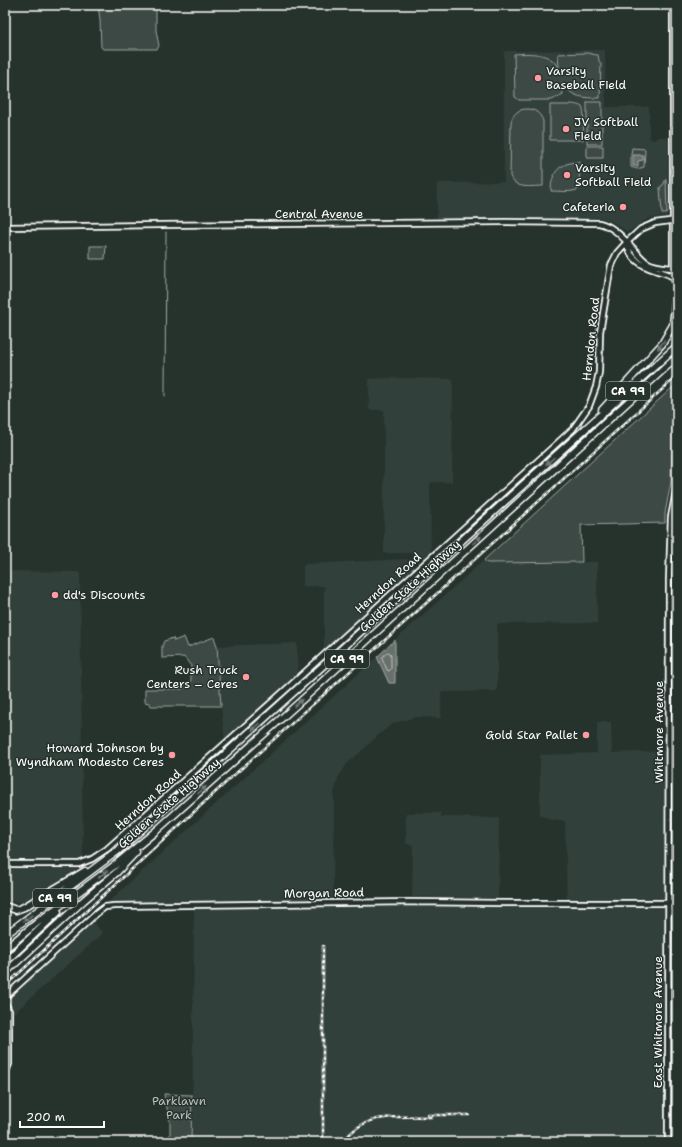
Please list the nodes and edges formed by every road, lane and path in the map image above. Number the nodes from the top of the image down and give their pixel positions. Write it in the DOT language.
graph roads {
  1 [pos="673,5"];
  2 [pos="675,221"];
  3 [pos="5,227"];
  4 [pos="626,243"];
  5 [pos="675,268"];
  6 [pos="673,277"];
  7 [pos="677,298"];
  8 [pos="677,346"];
  9 [pos="677,357"];
  10 [pos="579,435"];
  11 [pos="677,487"];
  12 [pos="157,830"];
  13 [pos="104,861"];
  14 [pos="5,864"];
  15 [pos="87,886"];
  16 [pos="669,902"];
  17 [pos="677,902"];
  18 [pos="5,906"];
  19 [pos="5,936"];
  20 [pos="5,949"];
  21 [pos="5,962"];
  22 [pos="5,973"];
  23 [pos="5,997"];
  24 [pos="5,1003"];
  25 [pos="5,1074"];
  26 [pos="668,1142"];
  1 -- 2 [label="street"];
  2 -- 4 [label="street, Herndon Road"];
  2 -- 5 [label="street"];
  3 -- 4 [label="street, Central Avenue"];
  4 -- 5 [label="street"];
  4 -- 6 [label="street"];
  4 -- 14 [label="street, Herndon Road"];
  5 -- 6 [label="street"];
  6 -- 7 [label="street"];
  7 -- 10 [label="highway, one-way"];
  8 -- 10 [label="highway, Golden State Highway / CA 99"];
  12 -- 9 [label="highway, Golden State Highway / CA 99, one-way"];
  10 -- 13 [label="highway, Golden State Highway / CA 99, one-way"];
  11 -- 16 [label="street, Whitmore Avenue"];
  15 -- 12 [label="highway, Golden State Highway / CA 99, one-way"];
  12 -- 22 [label="highway"];
  13 -- 18 [label="highway"];
  13 -- 19 [label="highway, Golden State Highway / CA 99, one-way"];
  15 -- 20 [label="highway, Golden State Highway / CA 99"];
  15 -- 21 [label="highway"];
  16 -- 17 [label="street, Morgan Road"];
  16 -- 23 [label="street, Morgan Road"];
  16 -- 26 [label="street, East Whitmore Avenue"];
  24 -- 25 [label="street"];
}
